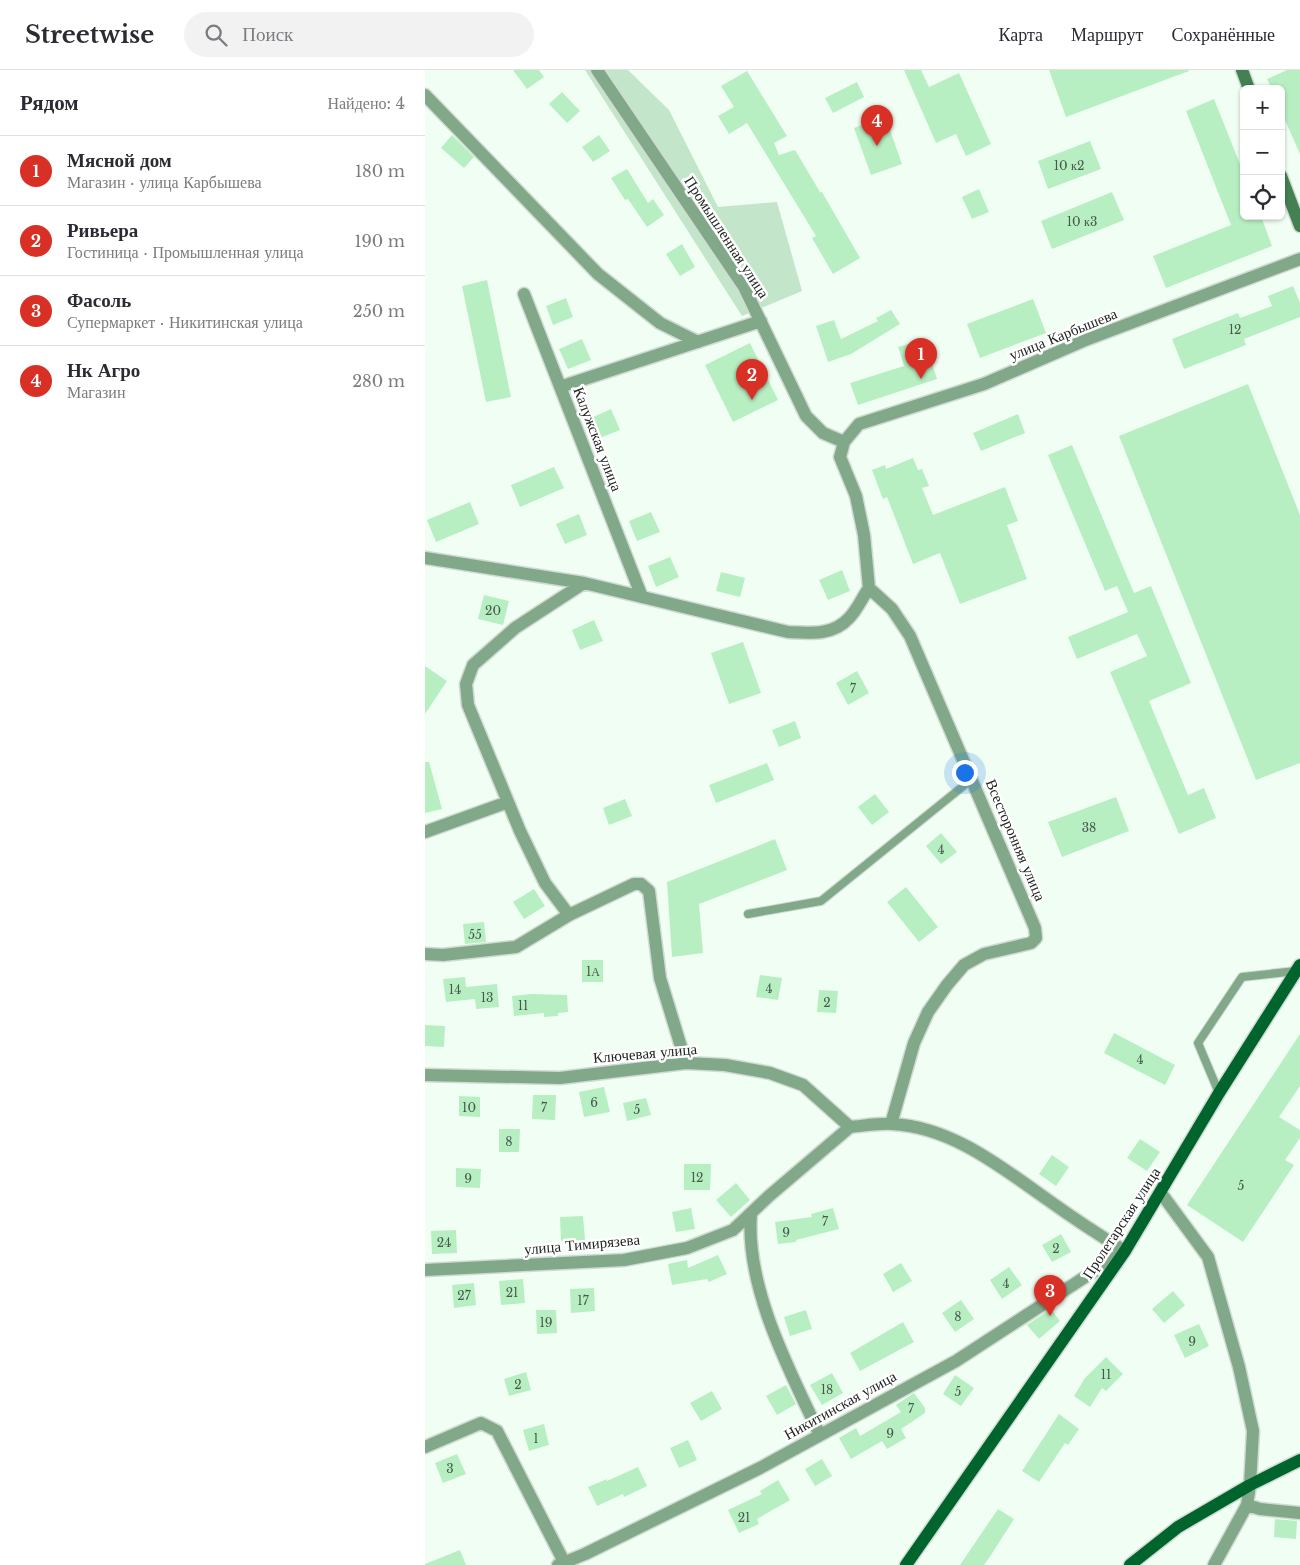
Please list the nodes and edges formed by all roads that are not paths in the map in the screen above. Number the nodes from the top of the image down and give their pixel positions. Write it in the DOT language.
graph roads {
  1 [pos="597,70"];
  2 [pos="1242,70"];
  3 [pos="1248,85"];
  4 [pos="425,96"];
  5 [pos="1285,187"];
  6 [pos="1300,226"];
  7 [pos="1300,259"];
  8 [pos="524,294"];
  9 [pos="761,321"];
  10 [pos="698,342"];
  11 [pos="560,386"];
  12 [pos="843,442"];
  13 [pos="425,558"];
  14 [pos="584,584"];
  15 [pos="869,588"];
  16 [pos="642,597"];
  17 [pos="972,779"];
  18 [pos="508,802"];
  19 [pos="425,832"];
  20 [pos="748,914"];
  21 [pos="569,915"];
  22 [pos="425,954"];
  23 [pos="1298,968"];
  24 [pos="686,1063"];
  25 [pos="425,1075"];
  26 [pos="1219,1093"];
  27 [pos="891,1124"];
  28 [pos="850,1127"];
  29 [pos="1161,1193"];
  30 [pos="751,1214"];
  31 [pos="1125,1251"];
  32 [pos="425,1270"];
  33 [pos="820,1435"];
  34 [pos="425,1447"];
  35 [pos="1300,1460"];
  36 [pos="1250,1484"];
  37 [pos="1247,1505"];
  38 [pos="1300,1513"];
  39 [pos="587,1559"];
  40 [pos="561,1564"];
  41 [pos="906,1565"];
  42 [pos="1130,1565"];
  43 [pos="1215,1565"];
  1 -- 9 [label="street, Промышленная улица"];
  2 -- 3 [label="main road"];
  4 -- 10 [label="street"];
  5 -- 6 [label="main road"];
  7 -- 12 [label="street, улица Карбышева"];
  8 -- 11 [label="street, Калужская улица"];
  9 -- 10 [label="street"];
  9 -- 12 [label="street, Промышленная улица"];
  10 -- 11 [label="street"];
  11 -- 16 [label="street, Калужская улица"];
  12 -- 15 [label="street"];
  13 -- 14 [label="street"];
  14 -- 16 [label="street"];
  14 -- 18 [label="street"];
  15 -- 16 [label="street"];
  15 -- 17 [label="street, Всесторонняя улица"];
  17 -- 20 [label="lane"];
  17 -- 27 [label="street, Всесторонняя улица"];
  18 -- 19 [label="street"];
  18 -- 21 [label="street"];
  21 -- 22 [label="street"];
  21 -- 24 [label="street"];
  23 -- 26 [label="main road, Пролетарская улица"];
  23 -- 26 [label="lane"];
  24 -- 25 [label="street, Ключевая улица"];
  24 -- 28 [label="street, Ключевая улица"];
  26 -- 29 [label="main road, Пролетарская улица"];
  27 -- 28 [label="street"];
  27 -- 31 [label="street"];
  28 -- 30 [label="street, улица Тимирязева"];
  29 -- 31 [label="main road, Пролетарская улица"];
  29 -- 36 [label="street"];
  30 -- 32 [label="street, улица Тимирязева"];
  30 -- 33 [label="street"];
  31 -- 33 [label="street, Никитинская улица"];
  31 -- 41 [label="main road, Пролетарская улица"];
  33 -- 39 [label="street, Никитинская улица"];
  34 -- 40 [label="street"];
  35 -- 36 [label="main road"];
  36 -- 37 [label="street"];
  36 -- 42 [label="main road"];
  37 -- 38 [label="street"];
  37 -- 43 [label="street"];
  39 -- 40 [label="street, Никитинская улица"];
}
